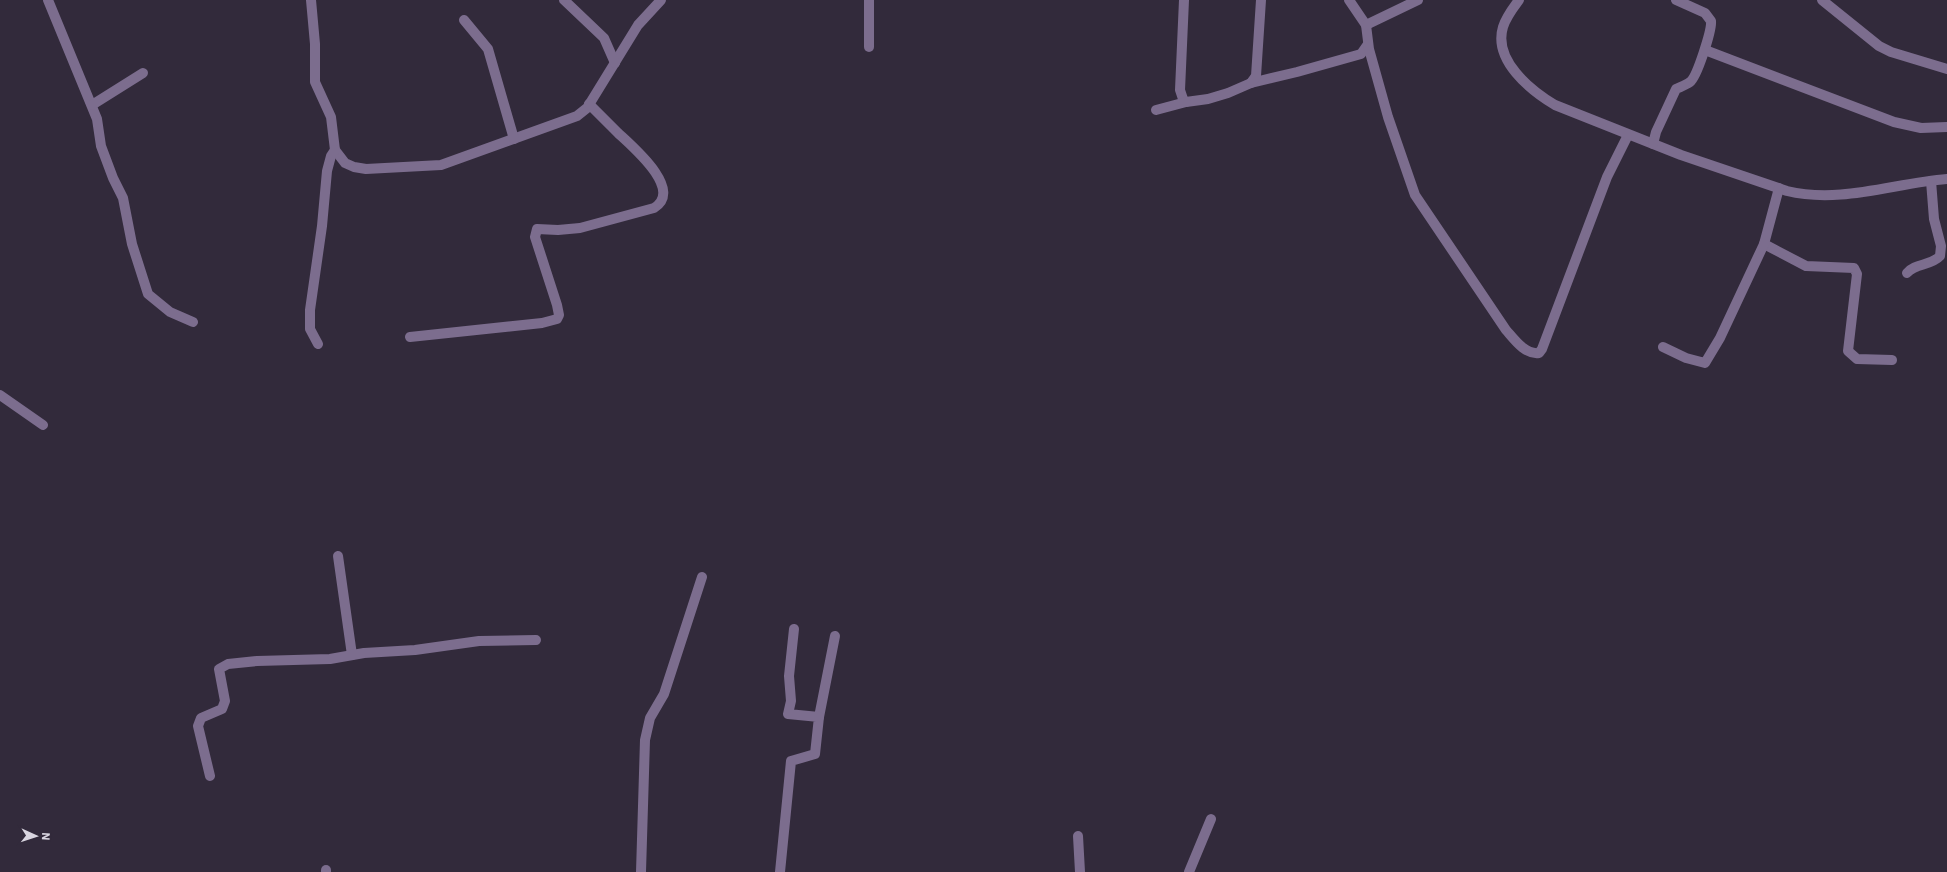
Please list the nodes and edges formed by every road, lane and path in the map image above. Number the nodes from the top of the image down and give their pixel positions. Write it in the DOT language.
graph roads {
  1 [pos="48,0"];
  2 [pos="311,0"];
  3 [pos="564,0"];
  4 [pos="661,0"];
  5 [pos="869,0"];
  6 [pos="1184,0"];
  7 [pos="1261,0"];
  8 [pos="1350,0"];
  9 [pos="1418,0"];
  10 [pos="1519,0"];
  11 [pos="1676,0"];
  12 [pos="1822,0"];
  13 [pos="464,20"];
  14 [pos="1366,24"];
  15 [pos="1368,44"];
  16 [pos="869,47"];
  17 [pos="1705,50"];
  18 [pos="615,63"];
  19 [pos="1947,69"];
  20 [pos="143,73"];
  21 [pos="1251,83"];
  22 [pos="1186,102"];
  23 [pos="589,104"];
  24 [pos="92,105"];
  25 [pos="1156,110"];
  26 [pos="1947,127"];
  27 [pos="1628,135"];
  28 [pos="514,139"];
  29 [pos="1653,144"];
  30 [pos="335,150"];
  31 [pos="1947,179"];
  32 [pos="1930,181"];
  33 [pos="1779,188"];
  34 [pos="1764,244"];
  35 [pos="1907,273"];
  36 [pos="193,322"];
  37 [pos="410,337"];
  38 [pos="318,344"];
  39 [pos="1663,347"];
  40 [pos="1892,360"];
  41 [pos="0,395"];
  42 [pos="43,425"];
  43 [pos="338,556"];
  44 [pos="702,577"];
  45 [pos="794,629"];
  46 [pos="835,636"];
  47 [pos="536,640"];
  48 [pos="352,655"];
  49 [pos="818,717"];
  50 [pos="210,776"];
  51 [pos="1211,819"];
  52 [pos="1078,836"];
  53 [pos="641,872"];
  54 [pos="780,872"];
  55 [pos="1080,872"];
  56 [pos="1189,872"];
  1 -- 24 [label="street"];
  2 -- 30 [label="street"];
  3 -- 18 [label="street"];
  4 -- 18 [label="street"];
  5 -- 16 [label="street"];
  6 -- 22 [label="street"];
  7 -- 21 [label="street"];
  8 -- 14 [label="street"];
  9 -- 14 [label="street"];
  10 -- 27 [label="street"];
  11 -- 17 [label="street"];
  12 -- 19 [label="street"];
  13 -- 28 [label="street"];
  14 -- 15 [label="street"];
  15 -- 21 [label="street"];
  15 -- 27 [label="street"];
  17 -- 26 [label="street"];
  17 -- 29 [label="street"];
  18 -- 23 [label="street"];
  20 -- 24 [label="street"];
  21 -- 22 [label="street"];
  22 -- 25 [label="street"];
  23 -- 28 [label="street"];
  23 -- 37 [label="street"];
  24 -- 36 [label="street"];
  27 -- 29 [label="street"];
  28 -- 30 [label="street"];
  29 -- 33 [label="street"];
  30 -- 38 [label="street"];
  31 -- 32 [label="street"];
  32 -- 33 [label="street"];
  32 -- 35 [label="street"];
  33 -- 34 [label="street"];
  34 -- 39 [label="street"];
  34 -- 40 [label="street"];
  41 -- 42 [label="street"];
  43 -- 48 [label="street"];
  44 -- 53 [label="street"];
  45 -- 49 [label="street"];
  46 -- 49 [label="street"];
  47 -- 48 [label="street"];
  48 -- 50 [label="street"];
  49 -- 54 [label="street"];
  51 -- 56 [label="street"];
  52 -- 55 [label="street"];
}
